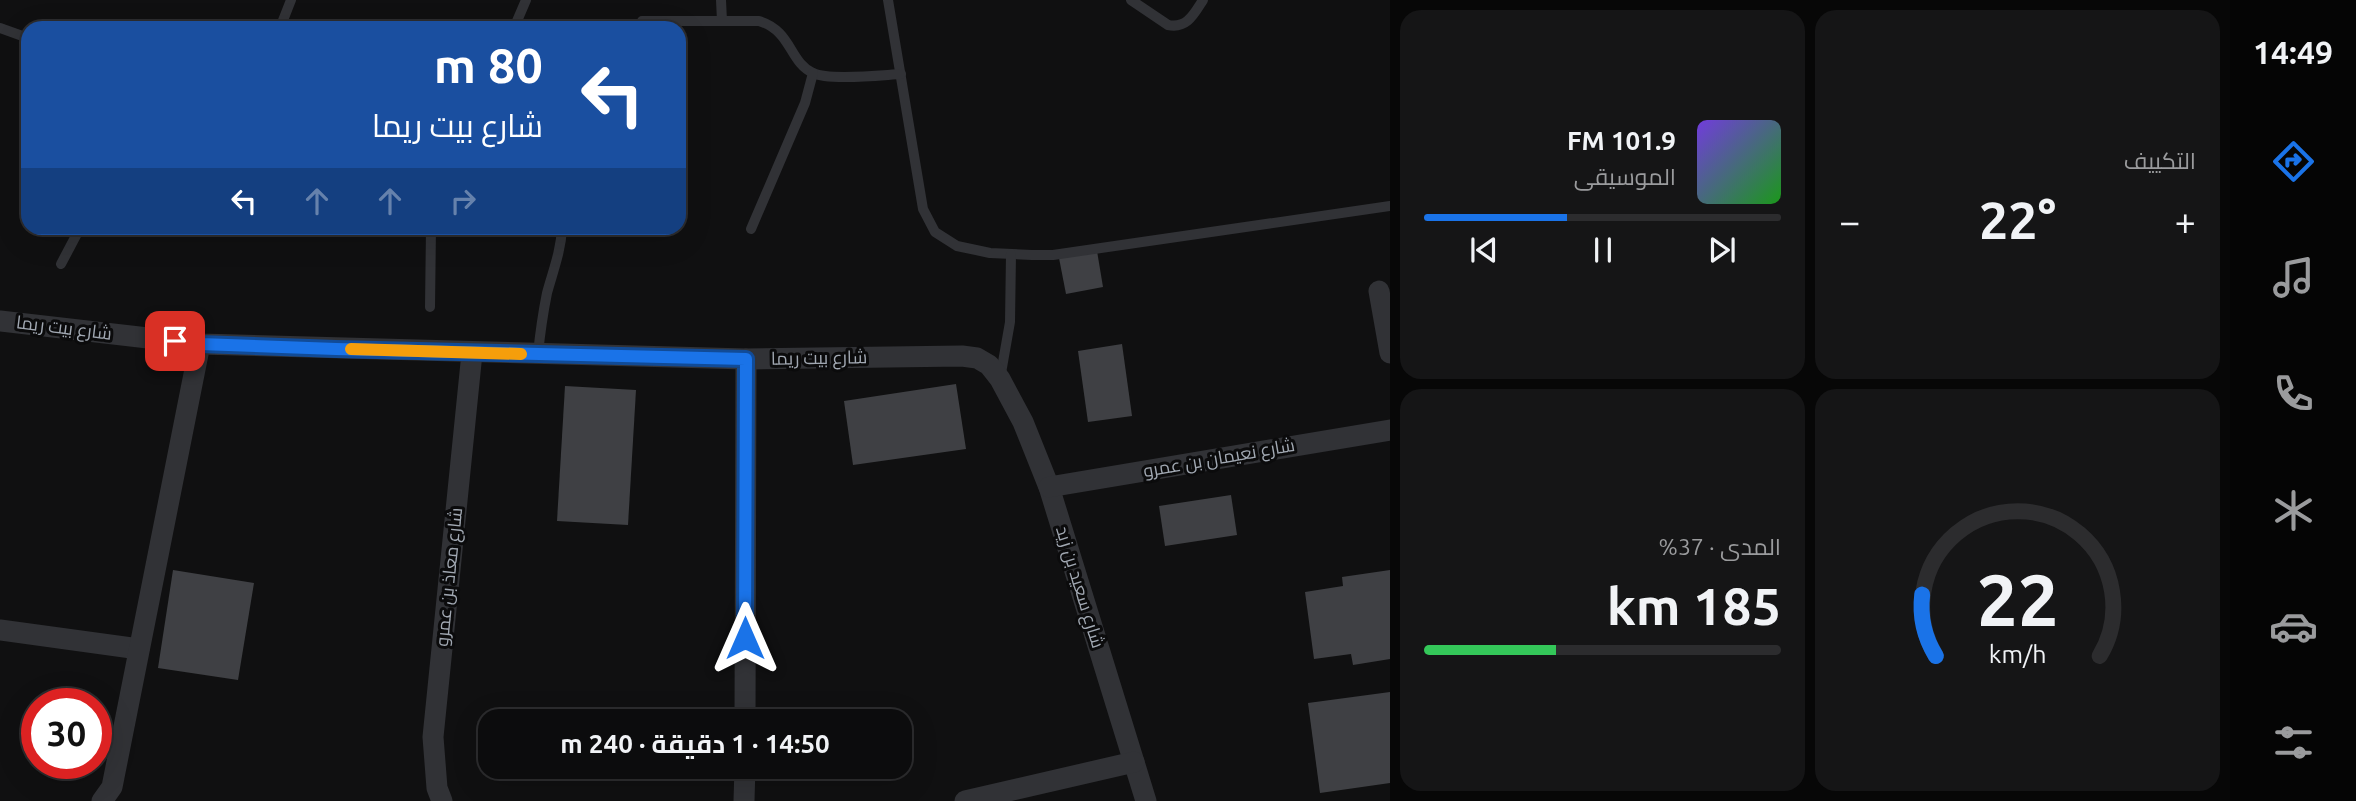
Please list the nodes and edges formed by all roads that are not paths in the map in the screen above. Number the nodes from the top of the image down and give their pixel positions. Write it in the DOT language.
graph roads {
  1 [pos="291,0"];
  2 [pos="526,0"];
  3 [pos="721,0"];
  4 [pos="888,0"];
  5 [pos="1131,0"];
  6 [pos="1203,0"];
  7 [pos="722,20"];
  8 [pos="282,21"];
  9 [pos="517,21"];
  10 [pos="642,21"];
  11 [pos="0,28"];
  12 [pos="21,36"];
  13 [pos="813,73"];
  14 [pos="901,74"];
  15 [pos="1390,206"];
  16 [pos="751,229"];
  17 [pos="76,235"];
  18 [pos="431,235"];
  19 [pos="561,235"];
  20 [pos="1011,254"];
  21 [pos="61,264"];
  22 [pos="1379,291"];
  23 [pos="430,307"];
  24 [pos="0,321"];
  25 [pos="200,344"];
  26 [pos="472,353"];
  27 [pos="1390,353"];
  28 [pos="538,354"];
  29 [pos="746,359"];
  30 [pos="1000,379"];
  31 [pos="1390,429"];
  32 [pos="1049,487"];
  33 [pos="0,630"];
  34 [pos="139,649"];
  35 [pos="745,709"];
  36 [pos="1134,762"];
  37 [pos="744,779"];
  38 [pos="102,801"];
  39 [pos="442,801"];
  40 [pos="744,801"];
  41 [pos="965,801"];
  42 [pos="1146,801"];
  1 -- 8 [label="lane"];
  2 -- 9 [label="lane"];
  3 -- 7 [label="lane"];
  4 -- 14 [label="lane"];
  5 -- 6 [label="lane"];
  7 -- 10 [label="lane"];
  7 -- 13 [label="lane"];
  11 -- 12 [label="lane"];
  13 -- 14 [label="lane"];
  13 -- 16 [label="lane"];
  14 -- 20 [label="lane"];
  15 -- 20 [label="lane"];
  17 -- 21 [label="lane"];
  18 -- 23 [label="lane"];
  19 -- 28 [label="lane"];
  20 -- 30 [label="lane"];
  22 -- 27 [label="street"];
  24 -- 25 [label="street, شارع بيت ريما"];
  25 -- 26 [label="street, شارع بيت ريما"];
  25 -- 34 [label="street"];
  26 -- 28 [label="street, شارع بيت ريما"];
  26 -- 39 [label="street, شارع معاذ بن عمرو"];
  28 -- 29 [label="street, شارع بيت ريما"];
  29 -- 30 [label="street, شارع بيت ريما"];
  29 -- 35 [label="street"];
  30 -- 32 [label="street, شارع سعيد بن زيد"];
  31 -- 32 [label="street, شارع نعيمان بن عمرو"];
  32 -- 36 [label="street, شارع سعيد بن زيد"];
  33 -- 34 [label="street"];
  34 -- 38 [label="street"];
  36 -- 41 [label="street"];
  36 -- 42 [label="street, شارع سعيد بن زيد"];
  37 -- 40 [label="street"];
}
